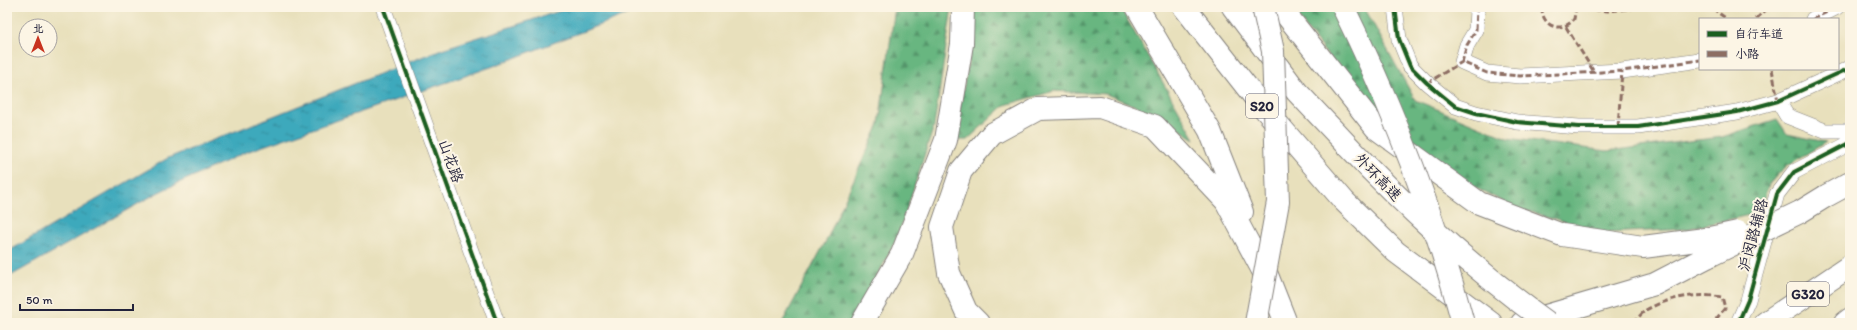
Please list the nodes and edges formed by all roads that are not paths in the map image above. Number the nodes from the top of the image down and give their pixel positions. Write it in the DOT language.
graph roads {
  1 [pos="383,7"];
  2 [pos="963,7"];
  3 [pos="1137,7"];
  4 [pos="1184,7"];
  5 [pos="1233,7"];
  6 [pos="1262,7"];
  7 [pos="1280,7"];
  8 [pos="1343,7"];
  9 [pos="1395,7"];
  10 [pos="1475,7"];
  11 [pos="1836,7"];
  12 [pos="1815,18"];
  13 [pos="1699,60"];
  14 [pos="1850,68"];
  15 [pos="1778,101"];
  16 [pos="1850,131"];
  17 [pos="1850,143"];
  18 [pos="1850,183"];
  19 [pos="1826,196"];
  20 [pos="1850,266"];
  21 [pos="1272,287"];
  22 [pos="972,317"];
  23 [pos="1850,319"];
  24 [pos="497,323"];
  25 [pos="862,323"];
  26 [pos="1256,323"];
  27 [pos="1286,323"];
  28 [pos="1463,323"];
  29 [pos="1492,323"];
  30 [pos="1522,323"];
  31 [pos="1548,323"];
  32 [pos="1738,323"];
  33 [pos="1765,323"];
  34 [pos="1845,323"];
  1 -- 24 [label="street, 山花路"];
  2 -- 25 [label="highway"];
  3 -- 21 [label="highway, bridge"];
  4 -- 29 [label="highway, S20, bridge"];
  5 -- 31 [label="highway, 外环高速 / S20, bridge"];
  6 -- 26 [label="highway, bridge"];
  7 -- 19 [label="highway, bridge"];
  8 -- 28 [label="highway, bridge"];
  9 -- 15 [label="street"];
  10 -- 13 [label="street"];
  11 -- 12 [label="street"];
  14 -- 15 [label="street"];
  15 -- 16 [label="street"];
  17 -- 32 [label="street, 沪闵路辅路"];
  18 -- 19 [label="highway"];
  19 -- 30 [label="highway, bridge"];
  20 -- 33 [label="highway, G320"];
  21 -- 22 [label="highway"];
  21 -- 27 [label="highway"];
  23 -- 34 [label="highway"];
}
